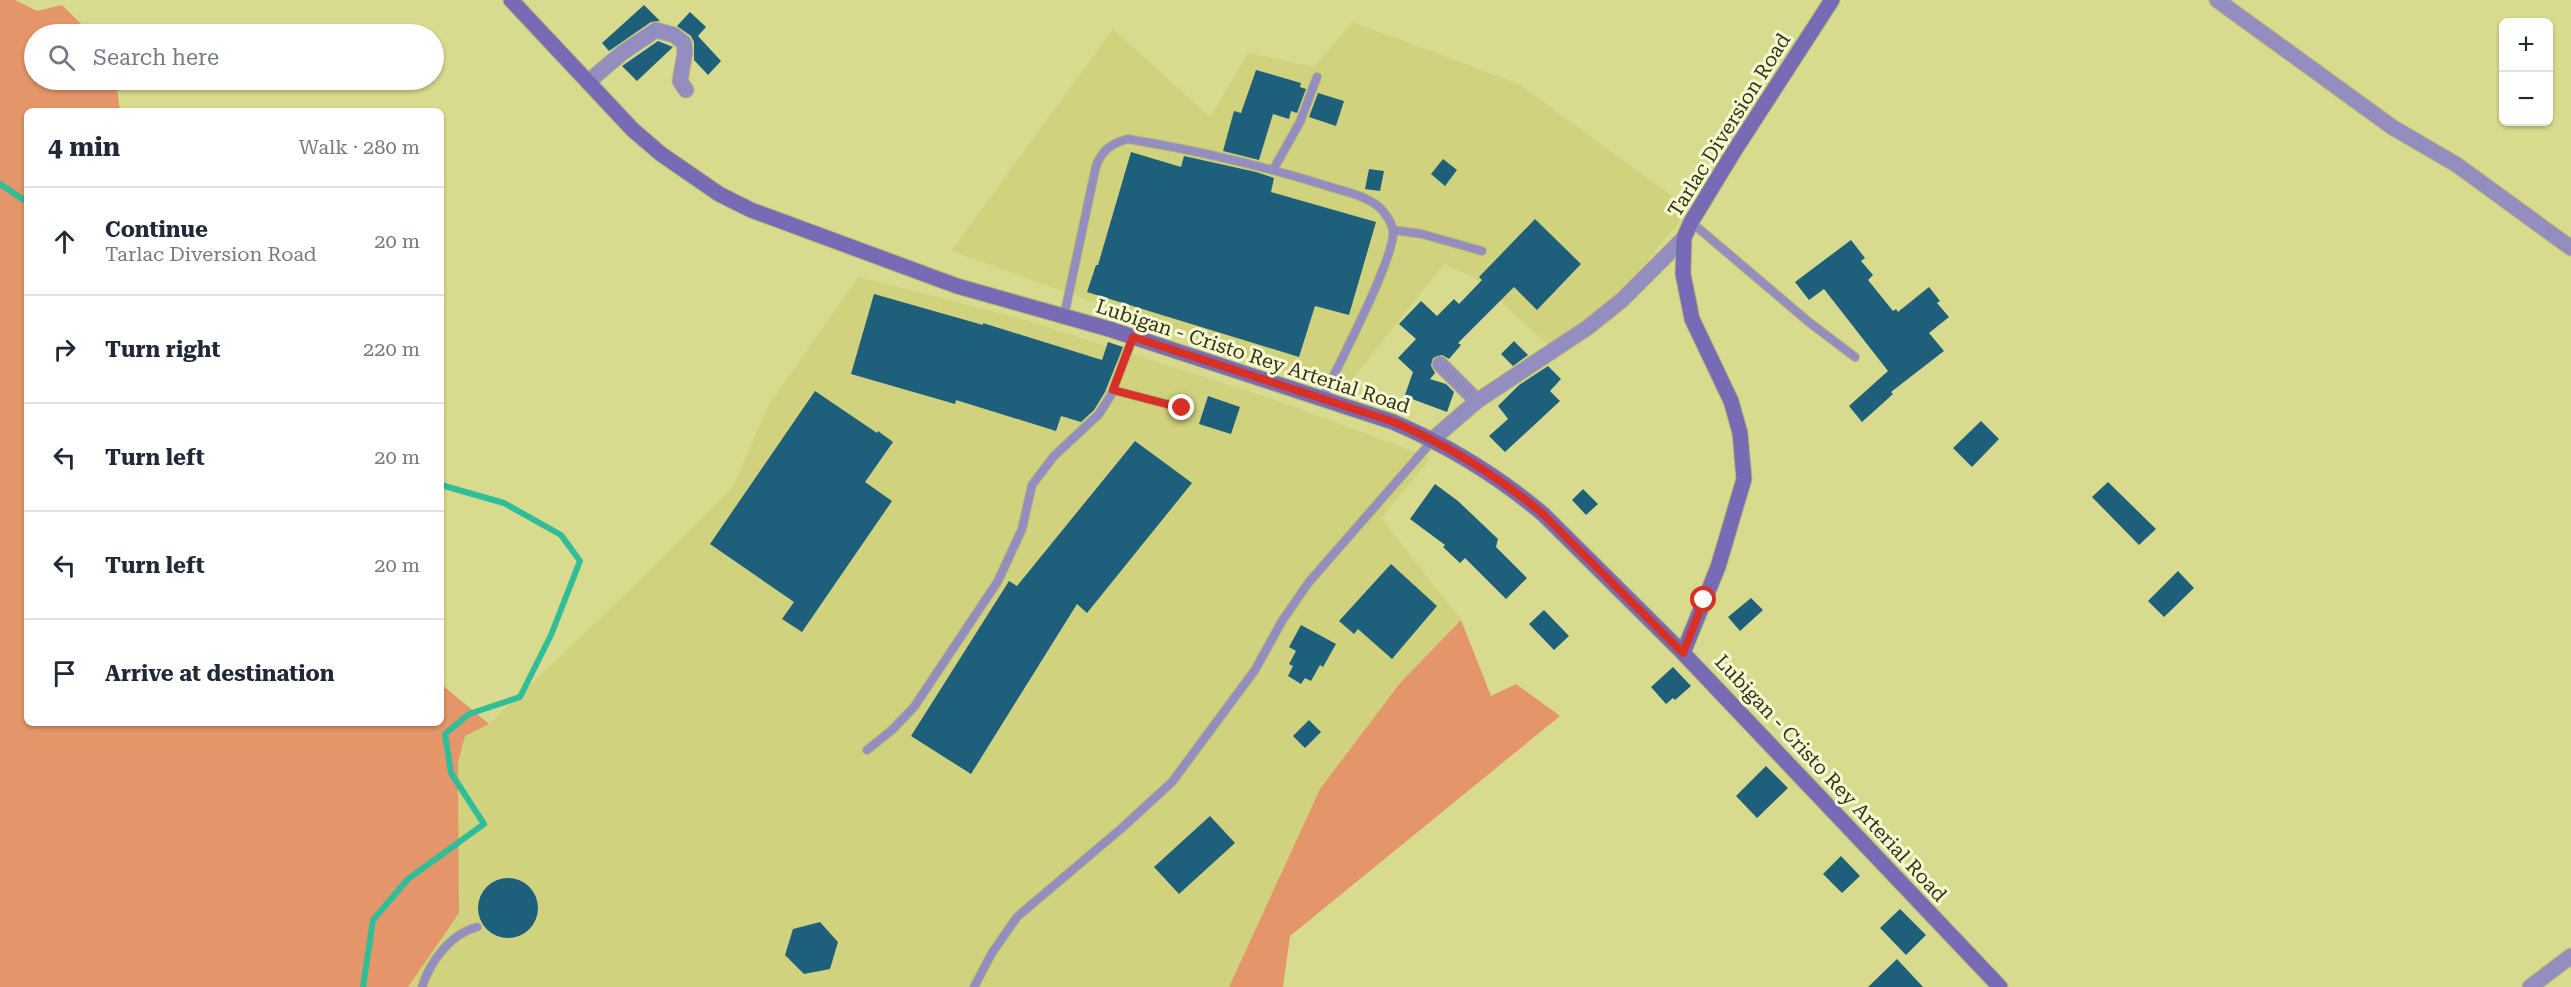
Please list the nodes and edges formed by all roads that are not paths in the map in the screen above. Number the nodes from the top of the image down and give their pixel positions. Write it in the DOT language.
graph roads {
  1 [pos="511,0"];
  2 [pos="1832,0"];
  3 [pos="2217,0"];
  4 [pos="1317,77"];
  5 [pos="588,82"];
  6 [pos="686,90"];
  7 [pos="1273,170"];
  8 [pos="1691,222"];
  9 [pos="1393,230"];
  10 [pos="1684,238"];
  11 [pos="2571,248"];
  12 [pos="1482,251"];
  13 [pos="1064,316"];
  14 [pos="1133,337"];
  15 [pos="1855,357"];
  16 [pos="1440,364"];
  17 [pos="1113,390"];
  18 [pos="1322,399"];
  19 [pos="1477,401"];
  20 [pos="1182,408"];
  21 [pos="1433,439"];
  22 [pos="1683,653"];
  23 [pos="867,750"];
  24 [pos="477,927"];
  25 [pos="2571,956"];
  26 [pos="422,987"];
  27 [pos="974,987"];
  28 [pos="2000,987"];
  29 [pos="2530,987"];
  1 -- 5 [label="main road, Lubigan - Cristo Rey Arterial Road"];
  2 -- 8 [label="main road, Tarlac Diversion Road"];
  3 -- 11 [label="street"];
  4 -- 7 [label="lane"];
  5 -- 6 [label="street"];
  5 -- 13 [label="main road, Lubigan - Cristo Rey Arterial Road"];
  7 -- 9 [label="lane"];
  7 -- 13 [label="lane"];
  8 -- 10 [label="main road, Tarlac Diversion Road"];
  8 -- 15 [label="lane"];
  9 -- 12 [label="lane"];
  9 -- 18 [label="lane"];
  10 -- 19 [label="street"];
  10 -- 22 [label="main road, Tarlac Diversion Road"];
  13 -- 14 [label="main road, Lubigan - Cristo Rey Arterial Road"];
  14 -- 17 [label="lane"];
  14 -- 18 [label="main road, Lubigan - Cristo Rey Arterial Road"];
  16 -- 19 [label="street"];
  17 -- 20 [label="lane"];
  17 -- 23 [label="lane"];
  18 -- 21 [label="main road, Lubigan - Cristo Rey Arterial Road"];
  19 -- 21 [label="street"];
  21 -- 22 [label="main road, Lubigan - Cristo Rey Arterial Road"];
  21 -- 27 [label="lane"];
  22 -- 28 [label="main road, Lubigan - Cristo Rey Arterial Road"];
  24 -- 26 [label="lane"];
  25 -- 29 [label="street"];
}
